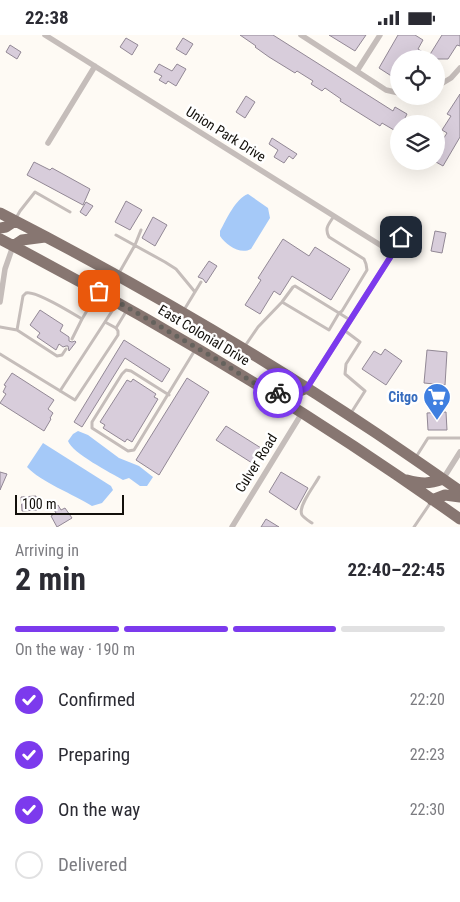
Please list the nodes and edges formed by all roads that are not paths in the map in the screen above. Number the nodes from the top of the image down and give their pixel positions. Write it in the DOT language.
graph roads {
  1 [pos="45,35"];
  2 [pos="301,35"];
  3 [pos="380,35"];
  4 [pos="95,66"];
  5 [pos="460,68"];
  6 [pos="357,71"];
  7 [pos="445,82"];
  8 [pos="390,91"];
  9 [pos="48,143"];
  10 [pos="70,212"];
  11 [pos="0,213"];
  12 [pos="334,216"];
  13 [pos="15,221"];
  14 [pos="410,221"];
  15 [pos="0,227"];
  16 [pos="141,230"];
  17 [pos="116,235"];
  18 [pos="45,237"];
  19 [pos="0,239"];
  20 [pos="135,245"];
  21 [pos="13,246"];
  22 [pos="393,253"];
  23 [pos="118,276"];
  24 [pos="201,282"];
  25 [pos="99,291"];
  26 [pos="195,292"];
  27 [pos="0,302"];
  28 [pos="282,302"];
  29 [pos="123,305"];
  30 [pos="182,313"];
  31 [pos="339,313"];
  32 [pos="82,319"];
  33 [pos="350,320"];
  34 [pos="105,322"];
  35 [pos="0,327"];
  36 [pos="116,328"];
  37 [pos="17,330"];
  38 [pos="344,330"];
  39 [pos="72,339"];
  40 [pos="197,348"];
  41 [pos="66,349"];
  42 [pos="243,349"];
  43 [pos="0,354"];
  44 [pos="307,388"];
  45 [pos="265,390"];
  46 [pos="60,391"];
  47 [pos="168,395"];
  48 [pos="302,413"];
  49 [pos="349,415"];
  50 [pos="460,438"];
  51 [pos="460,452"];
  52 [pos="415,459"];
  53 [pos="319,477"];
  54 [pos="398,477"];
  55 [pos="443,479"];
  56 [pos="460,491"];
  57 [pos="460,497"];
  58 [pos="432,500"];
  59 [pos="460,519"];
  60 [pos="312,523"];
  61 [pos="232,527"];
  62 [pos="414,527"];
  1 -- 4 [label="street, Union Park Drive"];
  2 -- 6 [label="street"];
  3 -- 6 [label="street"];
  4 -- 9 [label="street"];
  4 -- 12 [label="street, Union Park Drive"];
  5 -- 7 [label="street"];
  6 -- 8 [label="street"];
  10 -- 13 [label="lane"];
  11 -- 13 [label="highway, East Colonial Drive"];
  12 -- 22 [label="street, Union Park Drive"];
  12 -- 31 [label="lane"];
  13 -- 15 [label="highway"];
  13 -- 18 [label="highway, East Colonial Drive"];
  14 -- 22 [label="street"];
  16 -- 20 [label="lane"];
  17 -- 20 [label="lane"];
  18 -- 21 [label="highway"];
  18 -- 23 [label="highway, East Colonial Drive"];
  19 -- 21 [label="highway, East Colonial Drive"];
  20 -- 23 [label="lane"];
  20 -- 26 [label="lane"];
  21 -- 25 [label="highway, East Colonial Drive"];
  21 -- 27 [label="street"];
  22 -- 33 [label="street"];
  23 -- 30 [label="highway, East Colonial Drive"];
  24 -- 26 [label="lane"];
  25 -- 29 [label="highway, East Colonial Drive"];
  25 -- 32 [label="lane"];
  26 -- 30 [label="lane"];
  28 -- 31 [label="lane"];
  28 -- 31 [label="lane"];
  28 -- 42 [label="lane"];
  29 -- 34 [label="lane"];
  29 -- 36 [label="lane"];
  29 -- 40 [label="highway, East Colonial Drive"];
  30 -- 42 [label="highway, East Colonial Drive"];
  31 -- 33 [label="lane"];
  32 -- 37 [label="lane"];
  32 -- 39 [label="lane"];
  33 -- 38 [label="street"];
  34 -- 36 [label="lane"];
  34 -- 46 [label="lane"];
  35 -- 37 [label="lane"];
  36 -- 46 [label="lane"];
  37 -- 41 [label="lane"];
  38 -- 44 [label="street"];
  38 -- 49 [label="lane"];
  40 -- 45 [label="highway, East Colonial Drive"];
  40 -- 47 [label="lane"];
  42 -- 44 [label="highway, East Colonial Drive"];
  43 -- 46 [label="lane"];
  44 -- 45 [label="highway"];
  44 -- 49 [label="highway, East Colonial Drive"];
  45 -- 48 [label="highway, East Colonial Drive"];
  47 -- 47 [label="lane"];
  48 -- 54 [label="highway, East Colonial Drive"];
  48 -- 61 [label="street, Culver Road"];
  49 -- 52 [label="highway, East Colonial Drive"];
  50 -- 52 [label="lane"];
  51 -- 55 [label="street"];
  52 -- 55 [label="highway, East Colonial Drive"];
  53 -- 60 [label="lane"];
  54 -- 55 [label="highway"];
  54 -- 58 [label="highway, East Colonial Drive"];
  55 -- 56 [label="highway, East Colonial Drive"];
  57 -- 58 [label="highway"];
  58 -- 59 [label="highway, East Colonial Drive"];
  58 -- 62 [label="lane"];
}
